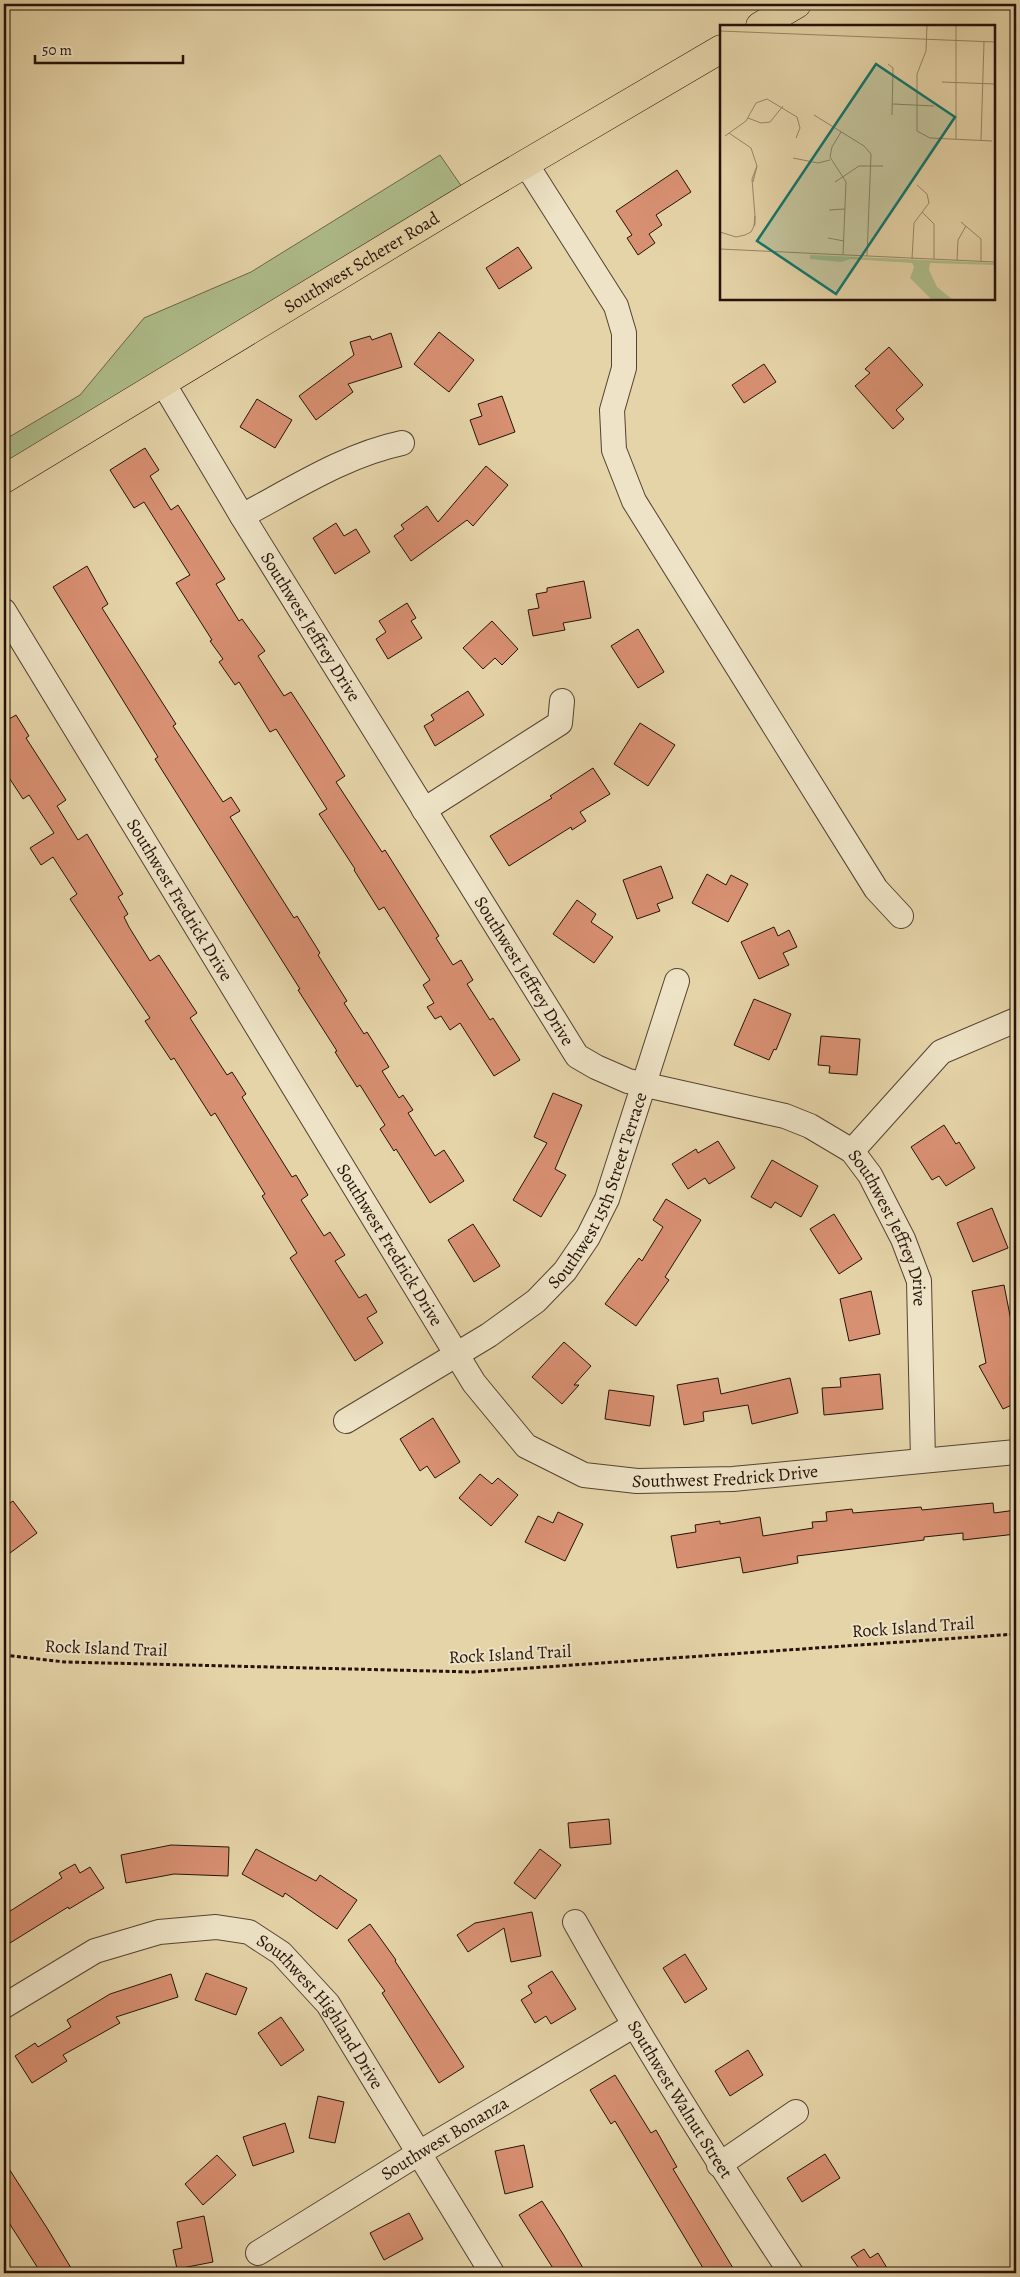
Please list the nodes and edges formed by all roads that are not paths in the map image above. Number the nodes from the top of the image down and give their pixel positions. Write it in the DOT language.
graph roads {
  1 [pos="798,4"];
  2 [pos="762,25"];
  3 [pos="720,50"];
  4 [pos="526,164"];
  5 [pos="163,383"];
  6 [pos="402,444"];
  7 [pos="4,479"];
  8 [pos="242,516"];
  9 [pos="4,612"];
  10 [pos="562,701"];
  11 [pos="424,810"];
  12 [pos="901,916"];
  13 [pos="677,981"];
  14 [pos="1016,1020"];
  15 [pos="645,1085"];
  16 [pos="852,1151"];
  17 [pos="456,1354"];
  18 [pos="346,1421"];
  19 [pos="1016,1452"];
  20 [pos="923,1460"];
  21 [pos="574,1922"];
  22 [pos="4,2006"];
  23 [pos="633,2026"];
  24 [pos="796,2112"];
  25 [pos="419,2153"];
  26 [pos="719,2165"];
  27 [pos="258,2252"];
  28 [pos="492,2273"];
  29 [pos="791,2273"];
  1 -- 2 [label="main road"];
  3 -- 4 [label="main road, Southwest Scherer Road"];
  4 -- 5 [label="main road, Southwest Scherer Road"];
  4 -- 12 [label="street"];
  5 -- 7 [label="main road, Southwest Scherer Road"];
  5 -- 8 [label="street, Southwest Jeffrey Drive"];
  6 -- 8 [label="street"];
  8 -- 11 [label="street, Southwest Jeffrey Drive"];
  9 -- 17 [label="street, Southwest Fredrick Drive"];
  10 -- 11 [label="street"];
  11 -- 15 [label="street, Southwest Jeffrey Drive"];
  13 -- 15 [label="street, Southwest 15th Street Terrace"];
  14 -- 16 [label="street"];
  15 -- 16 [label="street, Southwest Jeffrey Drive"];
  15 -- 17 [label="street, Southwest 15th Street Terrace"];
  16 -- 20 [label="street, Southwest Jeffrey Drive"];
  17 -- 18 [label="street, Southwest 15th Street Terrace"];
  17 -- 20 [label="street, Southwest Fredrick Drive"];
  19 -- 20 [label="street, Southwest Fredrick Drive"];
  21 -- 23 [label="street, Southwest Walnut Street"];
  22 -- 25 [label="street, Southwest Highland Drive"];
  23 -- 25 [label="street, Southwest Bonanza"];
  23 -- 26 [label="street, Southwest Walnut Street"];
  24 -- 26 [label="street"];
  25 -- 27 [label="street, Southwest Bonanza"];
  25 -- 28 [label="street, Southwest Highland Drive"];
  26 -- 29 [label="street, Southwest Walnut Street"];
}
